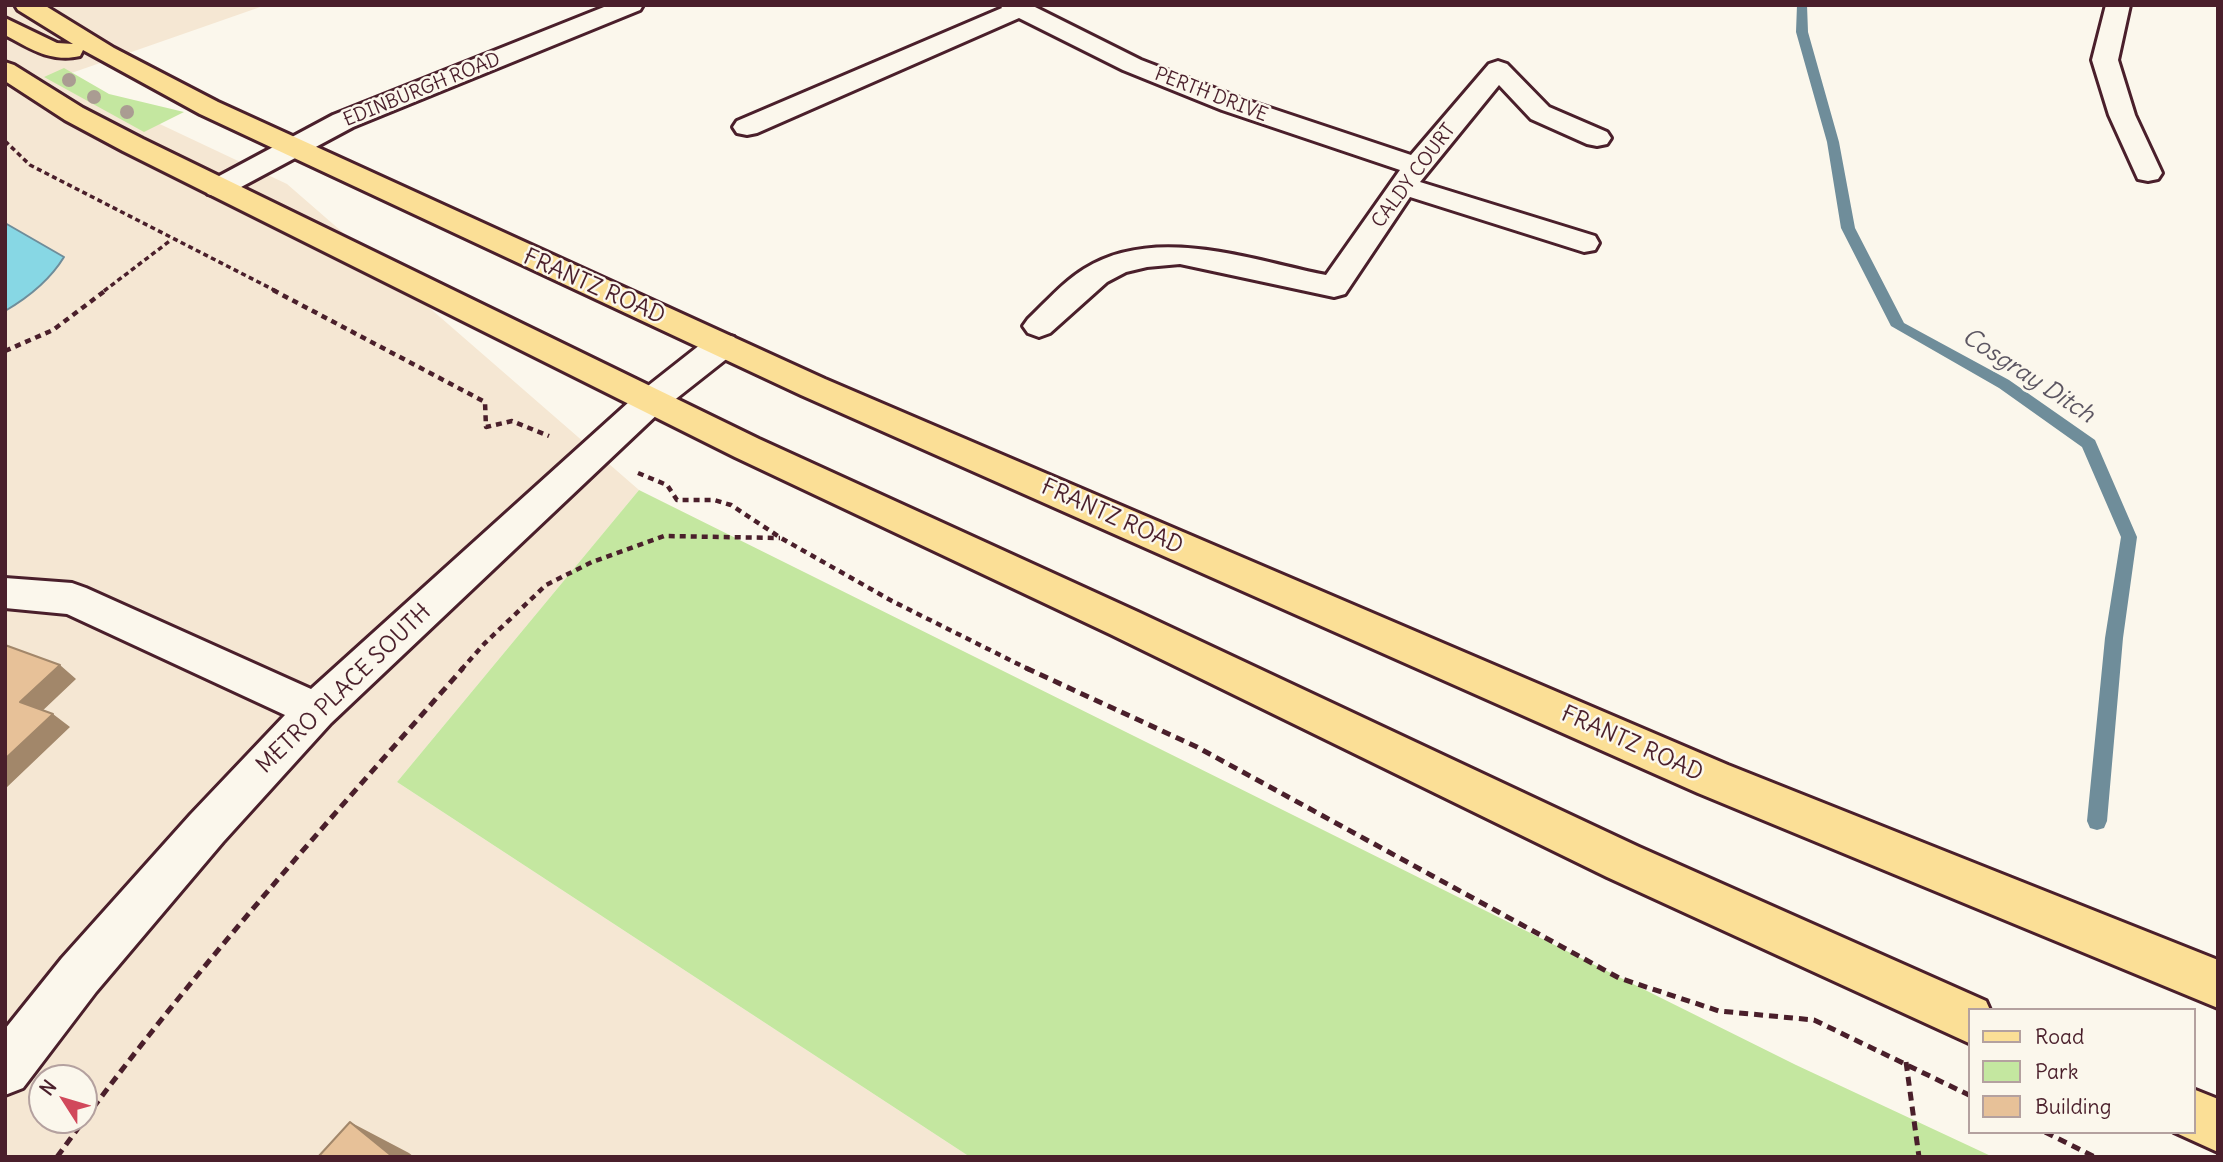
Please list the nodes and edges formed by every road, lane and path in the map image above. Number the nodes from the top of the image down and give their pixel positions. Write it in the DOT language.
graph roads {
  1 [pos="27,5"];
  2 [pos="631,5"];
  3 [pos="1074,5"];
  4 [pos="2118,5"];
  5 [pos="1025,12"];
  6 [pos="5,24"];
  7 [pos="105,53"];
  8 [pos="5,70"];
  9 [pos="747,127"];
  10 [pos="1597,138"];
  11 [pos="5,141"];
  12 [pos="293,148"];
  13 [pos="2148,173"];
  14 [pos="1410,176"];
  15 [pos="218,188"];
  16 [pos="171,240"];
  17 [pos="1584,243"];
  18 [pos="1039,326"];
  19 [pos="722,345"];
  20 [pos="5,351"];
  21 [pos="651,401"];
  22 [pos="594,455"];
  23 [pos="781,538"];
  24 [pos="5,593"];
  25 [pos="316,710"];
  26 [pos="2218,984"];
  27 [pos="1968,1018"];
  28 [pos="1906,1062"];
  29 [pos="5,1070"];
  30 [pos="1968,1094"];
  31 [pos="98,1101"];
  32 [pos="2195,1116"];
  33 [pos="2218,1126"];
  34 [pos="74,1134"];
  35 [pos="2049,1134"];
  36 [pos="57,1157"];
  37 [pos="1919,1157"];
  38 [pos="2095,1157"];
  1 -- 7 [label="main road, FRANTZ ROAD"];
  2 -- 12 [label="street, EDINBURGH ROAD"];
  3 -- 5 [label="street"];
  4 -- 13 [label="street"];
  5 -- 9 [label="street"];
  5 -- 14 [label="street, PERTH DRIVE"];
  6 -- 7 [label="main road"];
  7 -- 12 [label="main road, FRANTZ ROAD"];
  8 -- 15 [label="main road"];
  10 -- 14 [label="street, CALDY COURT"];
  11 -- 16 [label="path"];
  12 -- 15 [label="street, EDINBURGH ROAD"];
  12 -- 19 [label="main road, FRANTZ ROAD"];
  14 -- 17 [label="street, PERTH DRIVE"];
  14 -- 18 [label="street, CALDY COURT"];
  15 -- 21 [label="main road"];
  16 -- 20 [label="path"];
  16 -- 22 [label="path"];
  19 -- 21 [label="street, METRO PLACE SOUTH"];
  19 -- 26 [label="main road, FRANTZ ROAD"];
  21 -- 22 [label="street, METRO PLACE SOUTH"];
  21 -- 27 [label="main road"];
  22 -- 23 [label="path"];
  22 -- 25 [label="street, METRO PLACE SOUTH"];
  23 -- 28 [label="path"];
  23 -- 31 [label="path"];
  24 -- 25 [label="street"];
  25 -- 29 [label="street, METRO PLACE SOUTH"];
  28 -- 30 [label="path"];
  28 -- 37 [label="path"];
  32 -- 33 [label="main road"];
  34 -- 36 [label="path"];
  35 -- 38 [label="path"];
}
